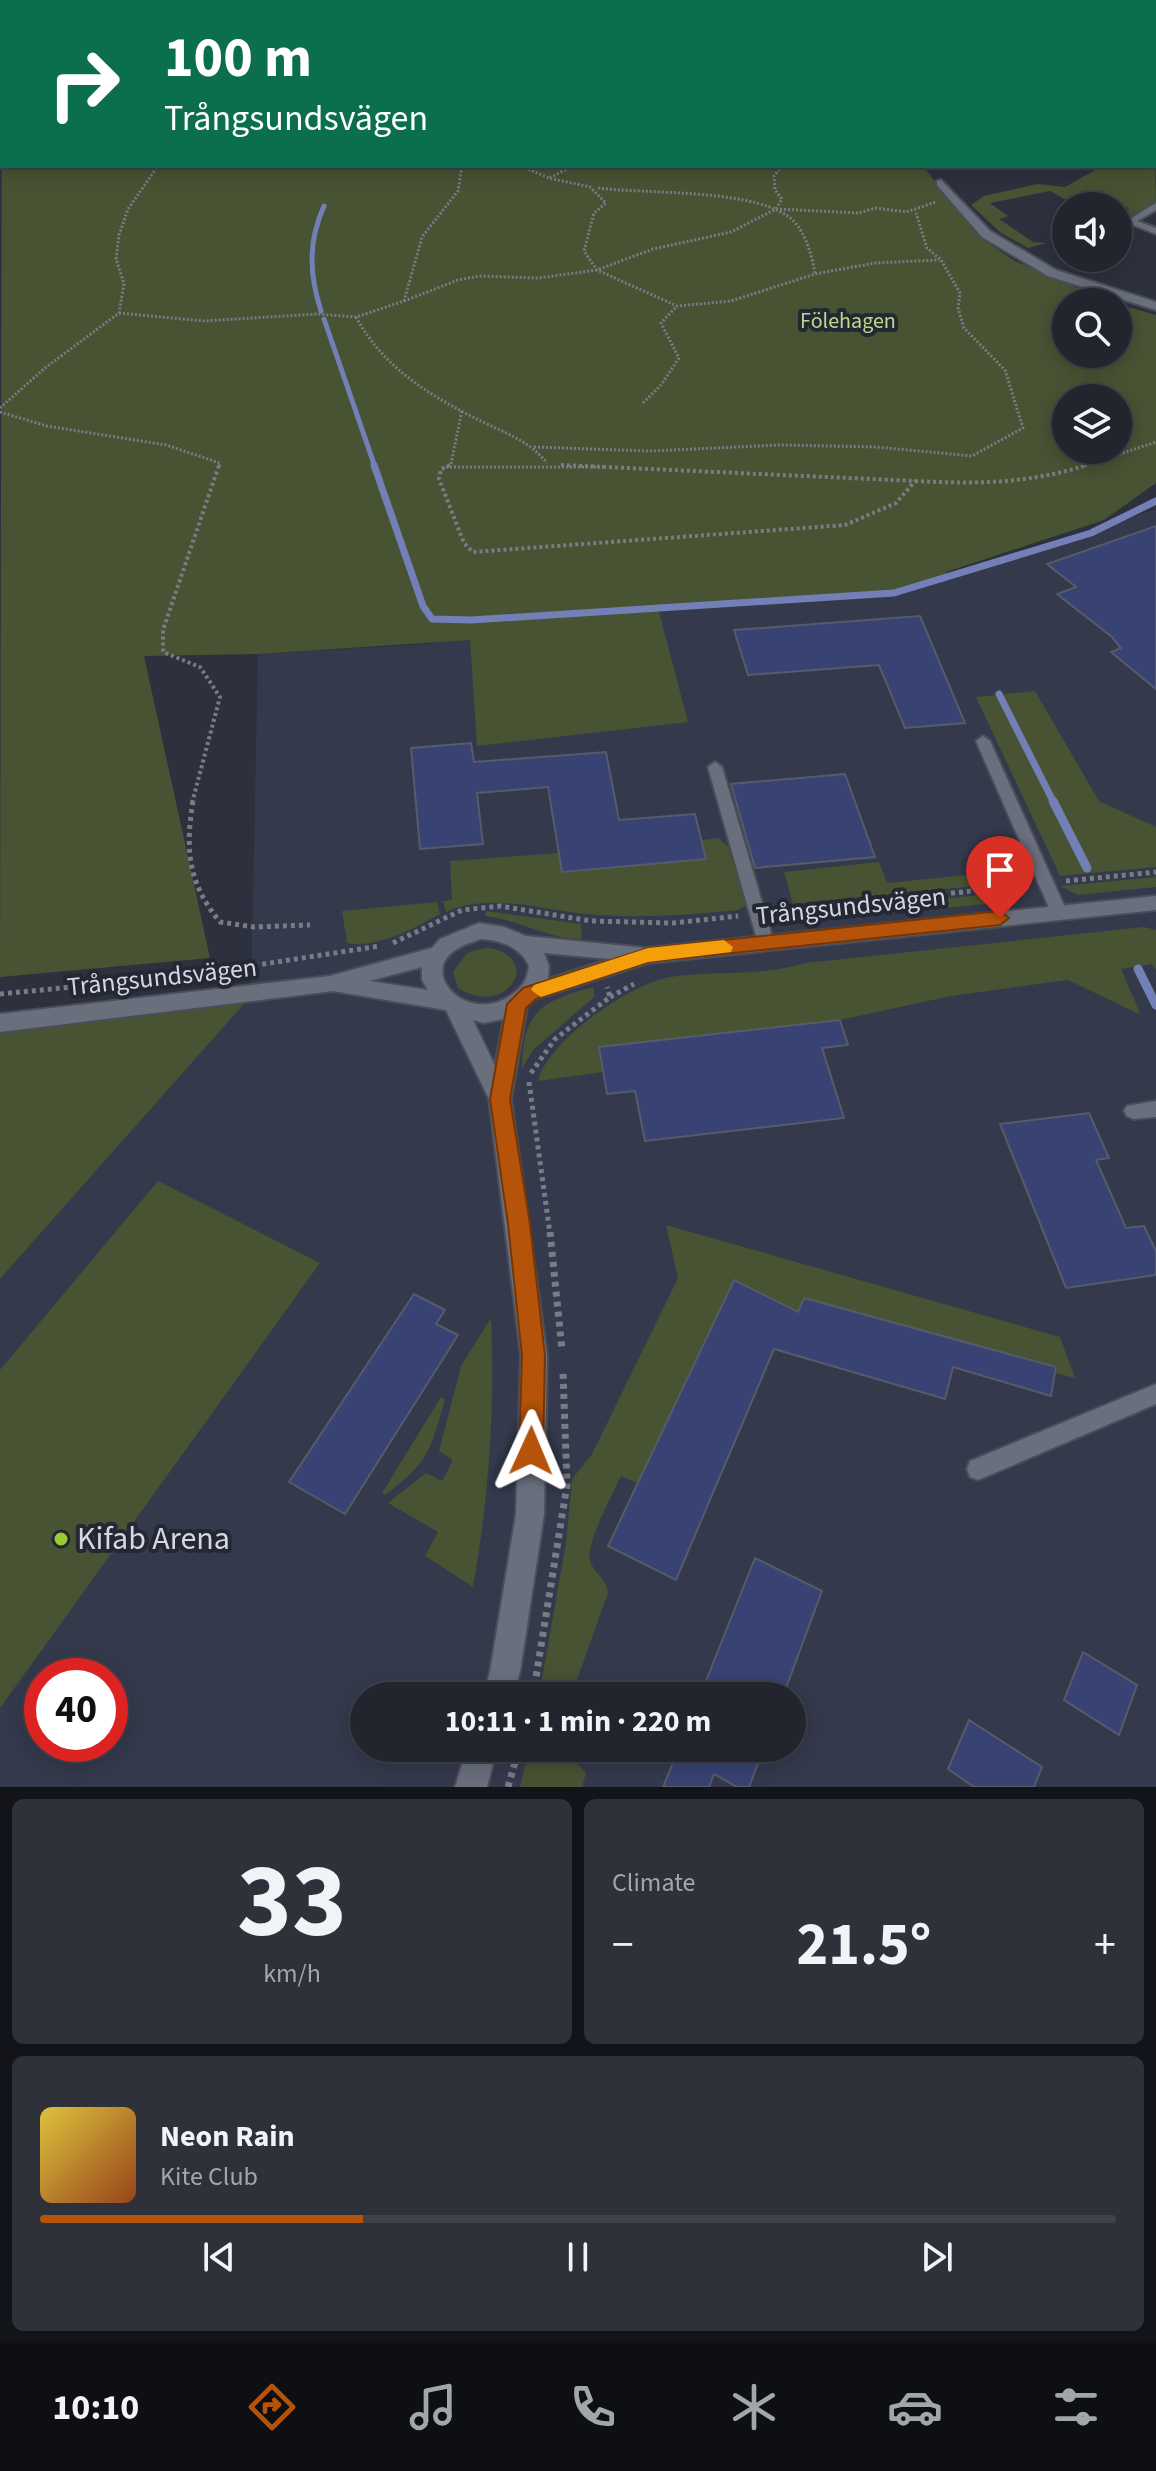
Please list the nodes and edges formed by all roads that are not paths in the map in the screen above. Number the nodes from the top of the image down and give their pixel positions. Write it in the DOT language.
graph roads {
  1 [pos="941,183"];
  2 [pos="1156,206"];
  3 [pos="1156,231"];
  4 [pos="1156,306"];
  5 [pos="983,741"];
  6 [pos="715,767"];
  7 [pos="1156,903"];
  8 [pos="1059,912"];
  9 [pos="766,943"];
  10 [pos="527,944"];
  11 [pos="436,955"];
  12 [pos="599,960"];
  13 [pos="330,984"];
  14 [pos="523,999"];
  15 [pos="451,1005"];
  16 [pos="0,1023"];
  17 [pos="500,1099"];
  18 [pos="1156,1109"];
  19 [pos="1133,1111"];
  20 [pos="1156,1394"];
  21 [pos="978,1469"];
  22 [pos="502,1682"];
  23 [pos="478,1762"];
  24 [pos="471,1787"];
  1 -- 4 [label="main road"];
  2 -- 3 [label="lane"];
  5 -- 8 [label="lane"];
  6 -- 9 [label="lane"];
  7 -- 8 [label="main road, Trångsundsvägen"];
  8 -- 9 [label="main road, Trångsundsvägen"];
  9 -- 12 [label="main road, Trångsundsvägen"];
  10 -- 11 [label="main road"];
  10 -- 12 [label="main road, Trångsundsvägen"];
  10 -- 14 [label="main road"];
  11 -- 13 [label="main road, Trångsundsvägen"];
  11 -- 15 [label="main road"];
  12 -- 14 [label="main road, Trångsundsvägen"];
  13 -- 15 [label="main road, Trångsundsvägen"];
  13 -- 16 [label="main road, Trångsundsvägen"];
  14 -- 15 [label="main road"];
  14 -- 17 [label="main road"];
  15 -- 17 [label="main road"];
  17 -- 22 [label="main road"];
  18 -- 19 [label="lane"];
  20 -- 21 [label="lane"];
  23 -- 24 [label="main road"];
}
